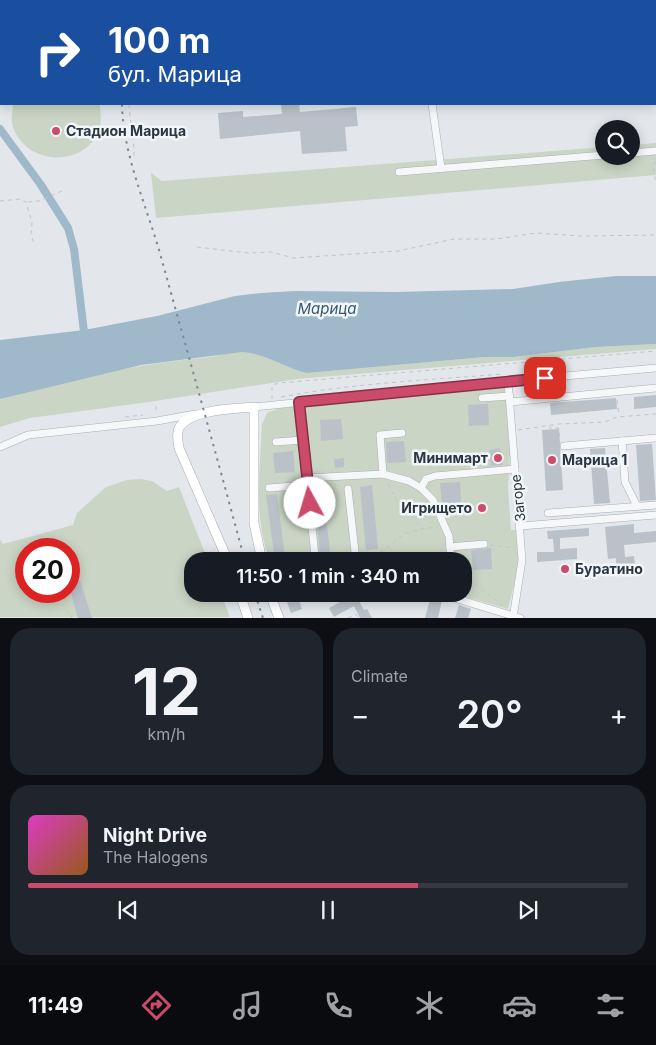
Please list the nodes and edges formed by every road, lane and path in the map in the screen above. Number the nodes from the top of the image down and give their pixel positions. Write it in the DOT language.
graph roads {
  1 [pos="129,105"];
  2 [pos="432,105"];
  3 [pos="656,151"];
  4 [pos="640,152"];
  5 [pos="134,156"];
  6 [pos="595,156"];
  7 [pos="656,161"];
  8 [pos="440,168"];
  9 [pos="399,172"];
  10 [pos="656,184"];
  11 [pos="62,191"];
  12 [pos="0,201"];
  13 [pos="26,202"];
  14 [pos="656,235"];
  15 [pos="35,246"];
  16 [pos="198,247"];
  17 [pos="656,351"];
  18 [pos="656,368"];
  19 [pos="508,381"];
  20 [pos="656,388"];
  21 [pos="616,392"];
  22 [pos="482,398"];
  23 [pos="510,399"];
  24 [pos="299,402"];
  25 [pos="273,405"];
  26 [pos="156,406"];
  27 [pos="254,407"];
  28 [pos="200,413"];
  29 [pos="156,414"];
  30 [pos="656,414"];
  31 [pos="619,417"];
  32 [pos="549,426"];
  33 [pos="512,430"];
  34 [pos="402,433"];
  35 [pos="656,438"];
  36 [pos="303,440"];
  37 [pos="622,441"];
  38 [pos="276,442"];
  39 [pos="564,446"];
  40 [pos="0,447"];
  41 [pos="515,469"];
  42 [pos="383,474"];
  43 [pos="307,481"];
  44 [pos="269,488"];
  45 [pos="422,488"];
  46 [pos="348,489"];
  47 [pos="656,504"];
  48 [pos="637,506"];
  49 [pos="570,512"];
  50 [pos="548,513"];
  51 [pos="656,516"];
  52 [pos="571,522"];
  53 [pos="520,526"];
  54 [pos="445,527"];
  55 [pos="422,529"];
  56 [pos="484,544"];
  57 [pos="450,547"];
  58 [pos="522,549"];
  59 [pos="224,552"];
  60 [pos="260,552"];
  61 [pos="315,552"];
  62 [pos="355,552"];
  63 [pos="381,552"];
  64 [pos="450,552"];
  65 [pos="472,581"];
  66 [pos="243,602"];
  67 [pos="273,602"];
  68 [pos="470,602"];
  69 [pos="62,603"];
  70 [pos="516,617"];
  71 [pos="72,618"];
  72 [pos="248,618"];
  73 [pos="279,618"];
  74 [pos="348,618"];
  75 [pos="358,618"];
  1 -- 5 [label="path"];
  2 -- 8 [label="street"];
  3 -- 4 [label="street"];
  6 -- 8 [label="street"];
  7 -- 10 [label="path"];
  8 -- 9 [label="street"];
  11 -- 13 [label="path"];
  12 -- 13 [label="path"];
  13 -- 15 [label="path"];
  14 -- 16 [label="path"];
  17 -- 25 [label="path"];
  18 -- 19 [label="street"];
  19 -- 23 [label="street, Загоре"];
  19 -- 24 [label="street"];
  20 -- 21 [label="street"];
  21 -- 23 [label="street"];
  21 -- 31 [label="path"];
  22 -- 23 [label="street"];
  23 -- 33 [label="street, Загоре"];
  24 -- 25 [label="street"];
  24 -- 36 [label="street"];
  25 -- 27 [label="street"];
  26 -- 29 [label="path"];
  27 -- 28 [label="main road"];
  27 -- 60 [label="main road"];
  28 -- 40 [label="street"];
  28 -- 59 [label="main road"];
  30 -- 31 [label="path"];
  31 -- 32 [label="path"];
  32 -- 33 [label="path"];
  32 -- 39 [label="path"];
  33 -- 41 [label="street, Загоре"];
  34 -- 42 [label="street"];
  35 -- 37 [label="street"];
  36 -- 38 [label="street"];
  36 -- 43 [label="street"];
  37 -- 39 [label="street"];
  37 -- 48 [label="street"];
  41 -- 45 [label="street"];
  41 -- 53 [label="street, Загоре"];
  42 -- 43 [label="street"];
  42 -- 45 [label="street"];
  42 -- 55 [label="path"];
  43 -- 44 [label="street"];
  43 -- 61 [label="street"];
  45 -- 54 [label="street"];
  46 -- 62 [label="street"];
  47 -- 48 [label="street"];
  48 -- 49 [label="street"];
  49 -- 50 [label="street"];
  49 -- 52 [label="street"];
  51 -- 52 [label="street"];
  52 -- 53 [label="street"];
  53 -- 58 [label="street, Загоре"];
  54 -- 55 [label="path"];
  54 -- 57 [label="street"];
  55 -- 63 [label="path"];
  56 -- 57 [label="street"];
  56 -- 58 [label="path"];
  57 -- 64 [label="street"];
  58 -- 70 [label="street, Загоре"];
  65 -- 70 [label="path"];
  66 -- 72 [label="main road"];
  67 -- 73 [label="main road"];
  68 -- 70 [label="street"];
  69 -- 71 [label="path"];
  74 -- 75 [label="path"];
}
